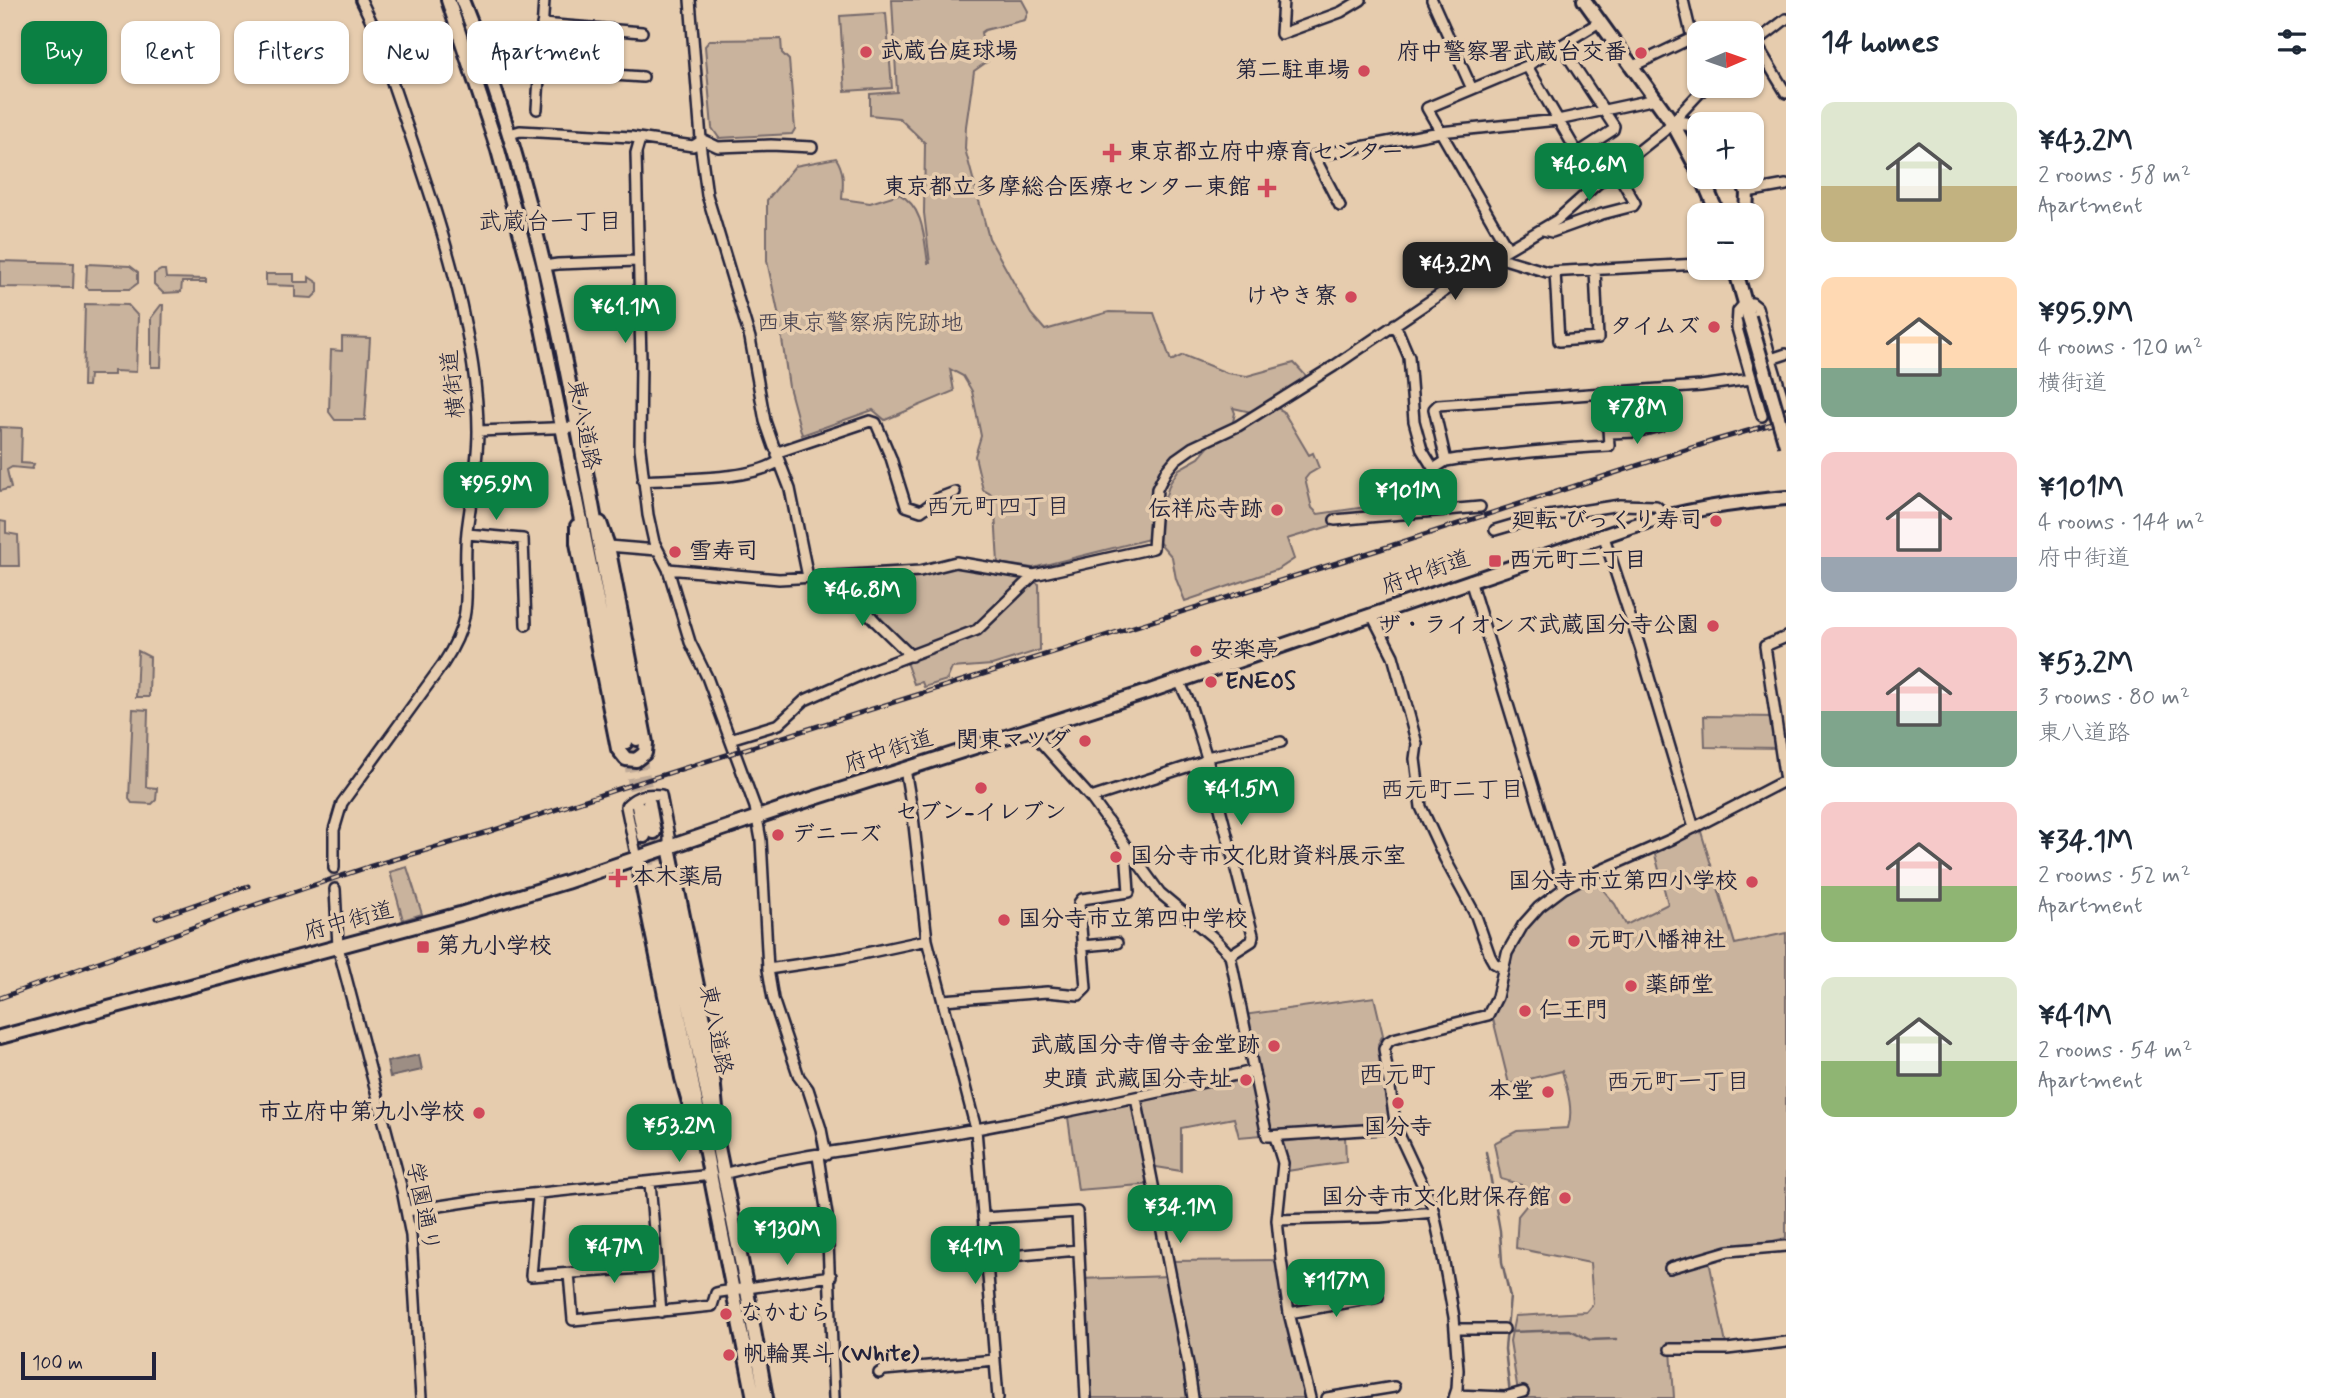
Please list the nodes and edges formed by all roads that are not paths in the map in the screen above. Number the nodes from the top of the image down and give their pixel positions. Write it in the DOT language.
graph roads {
  1 [pos="361,0"];
  2 [pos="448,0"];
  3 [pos="462,0"];
  4 [pos="544,0"];
  5 [pos="690,0"];
  6 [pos="1283,0"];
  7 [pos="1345,0"];
  8 [pos="1362,0"];
  9 [pos="1432,0"];
  10 [pos="1584,0"];
  11 [pos="1683,0"];
  12 [pos="1283,11"];
  13 [pos="1344,11"];
  14 [pos="1786,19"];
  15 [pos="470,21"];
  16 [pos="542,21"];
  17 [pos="1688,21"];
  18 [pos="1598,23"];
  19 [pos="1302,26"];
  20 [pos="624,31"];
  21 [pos="642,32"];
  22 [pos="1764,36"];
  23 [pos="1687,40"];
  24 [pos="1561,46"];
  25 [pos="1764,59"];
  26 [pos="1527,66"];
  27 [pos="1631,67"];
  28 [pos="624,76"];
  29 [pos="643,77"];
  30 [pos="488,84"];
  31 [pos="493,84"];
  32 [pos="538,84"];
  33 [pos="1472,89"];
  34 [pos="1786,93"];
  35 [pos="1695,98"];
  36 [pos="1656,99"];
  37 [pos="485,108"];
  38 [pos="537,109"];
  39 [pos="1603,110"];
  40 [pos="1558,120"];
  41 [pos="1672,122"];
  42 [pos="1687,124"];
  43 [pos="1440,132"];
  44 [pos="510,134"];
  45 [pos="640,139"];
  46 [pos="701,141"];
  47 [pos="811,148"];
  48 [pos="1687,150"];
  49 [pos="1578,153"];
  50 [pos="517,156"];
  51 [pos="1616,170"];
  52 [pos="1786,185"];
  53 [pos="1596,186"];
  54 [pos="1745,189"];
  55 [pos="1746,192"];
  56 [pos="1746,203"];
  57 [pos="1340,206"];
  58 [pos="1543,230"];
  59 [pos="523,241"];
  60 [pos="1508,249"];
  61 [pos="1498,255"];
  62 [pos="637,261"];
  63 [pos="1687,265"];
  64 [pos="544,267"];
  65 [pos="1595,269"];
  66 [pos="1555,272"];
  67 [pos="1738,280"];
  68 [pos="1745,303"];
  69 [pos="1395,324"];
  70 [pos="1786,354"];
  71 [pos="1771,359"];
  72 [pos="1751,379"];
  73 [pos="1779,384"];
  74 [pos="1755,391"];
  75 [pos="1606,393"];
  76 [pos="1784,402"];
  77 [pos="1762,416"];
  78 [pos="1660,426"];
  79 [pos="562,427"];
  80 [pos="577,427"];
  81 [pos="478,431"];
  82 [pos="1609,433"];
  83 [pos="1786,445"];
  84 [pos="779,457"];
  85 [pos="1446,461"];
  86 [pos="1435,468"];
  87 [pos="643,481"];
  88 [pos="575,489"];
  89 [pos="955,492"];
  90 [pos="590,497"];
  91 [pos="1786,498"];
  92 [pos="1480,507"];
  93 [pos="1435,511"];
  94 [pos="1668,516"];
  95 [pos="1335,520"];
  96 [pos="1495,530"];
  97 [pos="467,534"];
  98 [pos="1603,534"];
  99 [pos="608,546"];
  100 [pos="657,550"];
  101 [pos="668,569"];
  102 [pos="1034,575"];
  103 [pos="835,576"];
  104 [pos="808,577"];
  105 [pos="1470,580"];
  106 [pos="1372,615"];
  107 [pos="526,625"];
  108 [pos="1786,638"];
  109 [pos="911,656"];
  110 [pos="1179,681"];
  111 [pos="1030,730"];
  112 [pos="730,738"];
  113 [pos="1282,742"];
  114 [pos="1207,758"];
  115 [pos="905,769"];
  116 [pos="1786,780"];
  117 [pos="1091,798"];
  118 [pos="643,805"];
  119 [pos="758,818"];
  120 [pos="1694,828"];
  121 [pos="649,834"];
  122 [pos="1126,846"];
  123 [pos="669,847"];
  124 [pos="637,859"];
  125 [pos="334,868"];
  126 [pos="658,877"];
  127 [pos="1564,888"];
  128 [pos="335,889"];
  129 [pos="928,940"];
  130 [pos="1117,943"];
  131 [pos="1082,946"];
  132 [pos="338,947"];
  133 [pos="1230,955"];
  134 [pos="1503,968"];
  135 [pos="768,969"];
  136 [pos="943,1000"];
  137 [pos="0,1037"];
  138 [pos="1253,1071"];
  139 [pos="1136,1097"];
  140 [pos="1396,1128"];
  141 [pos="976,1129"];
  142 [pos="1275,1137"];
  143 [pos="712,1152"];
  144 [pos="822,1155"];
  145 [pos="718,1175"];
  146 [pos="650,1183"];
  147 [pos="538,1193"];
  148 [pos="729,1202"];
  149 [pos="407,1211"];
  150 [pos="1434,1212"];
  151 [pos="983,1218"];
  152 [pos="1277,1220"];
  153 [pos="1786,1246"];
  154 [pos="1078,1250"];
  155 [pos="727,1258"];
  156 [pos="987,1258"];
  157 [pos="656,1267"];
  158 [pos="1670,1268"];
  159 [pos="569,1274"];
  160 [pos="831,1276"];
  161 [pos="740,1288"];
  162 [pos="1378,1297"];
  163 [pos="660,1312"];
  164 [pos="1289,1313"];
  165 [pos="1455,1329"];
  166 [pos="1504,1329"];
  167 [pos="1786,1342"];
  168 [pos="1670,1349"];
  169 [pos="995,1360"];
  170 [pos="879,1373"];
  171 [pos="1394,1387"];
  172 [pos="1522,1392"];
  173 [pos="1508,1396"];
  174 [pos="1454,1397"];
  175 [pos="421,1398"];
  176 [pos="754,1398"];
  177 [pos="766,1398"];
  178 [pos="834,1398"];
  179 [pos="998,1398"];
  180 [pos="1086,1398"];
  181 [pos="1193,1398"];
  182 [pos="1310,1398"];
  183 [pos="1327,1398"];
  1 -- 81 [label="street, 横街道"];
  2 -- 37 [label="main road, 東八道路"];
  3 -- 15 [label="main road, 東八道路"];
  4 -- 16 [label="street"];
  5 -- 46 [label="street"];
  6 -- 12 [label="street"];
  7 -- 13 [label="street"];
  8 -- 13 [label="street"];
  9 -- 33 [label="street"];
  10 -- 18 [label="main road"];
  11 -- 17 [label="street"];
  12 -- 19 [label="street"];
  12 -- 19 [label="street"];
  13 -- 19 [label="street"];
  14 -- 22 [label="street"];
  18 -- 24 [label="street"];
  18 -- 27 [label="main road"];
  20 -- 21 [label="street"];
  23 -- 27 [label="street"];
  24 -- 26 [label="street"];
  24 -- 39 [label="street"];
  25 -- 34 [label="street"];
  26 -- 33 [label="street"];
  26 -- 40 [label="street"];
  27 -- 36 [label="main road"];
  28 -- 29 [label="street"];
  30 -- 37 [label="main road"];
  31 -- 44 [label="main road, 東八道路"];
  32 -- 38 [label="street"];
  33 -- 43 [label="street"];
  35 -- 41 [label="street"];
  36 -- 39 [label="street"];
  36 -- 41 [label="main road"];
  37 -- 59 [label="main road, 東八道路"];
  39 -- 40 [label="street"];
  39 -- 49 [label="street"];
  40 -- 43 [label="street"];
  40 -- 49 [label="street"];
  41 -- 42 [label="main road"];
  41 -- 48 [label="main road"];
  41 -- 51 [label="street"];
  43 -- 57 [label="street"];
  43 -- 60 [label="street"];
  44 -- 45 [label="street"];
  44 -- 50 [label="main road, 東八道路"];
  45 -- 46 [label="street"];
  45 -- 62 [label="street"];
  46 -- 47 [label="street"];
  46 -- 84 [label="street"];
  49 -- 53 [label="street"];
  50 -- 59 [label="main road"];
  50 -- 64 [label="main road, 東八道路"];
  51 -- 53 [label="street"];
  51 -- 58 [label="street"];
  52 -- 55 [label="street"];
  53 -- 58 [label="street"];
  54 -- 55 [label="main road"];
  55 -- 56 [label="main road"];
  58 -- 60 [label="street"];
  59 -- 79 [label="main road, 東八道路"];
  60 -- 61 [label="street"];
  61 -- 66 [label="street"];
  61 -- 69 [label="street"];
  62 -- 64 [label="street"];
  62 -- 87 [label="street"];
  63 -- 65 [label="street"];
  64 -- 80 [label="main road, 東八道路"];
  65 -- 66 [label="street"];
  65 -- 66 [label="street"];
  67 -- 68 [label="main road"];
  68 -- 71 [label="street"];
  68 -- 72 [label="street"];
  68 -- 83 [label="main road, bridge"];
  69 -- 86 [label="street"];
  69 -- 102 [label="street"];
  70 -- 71 [label="street"];
  71 -- 73 [label="street"];
  72 -- 74 [label="street"];
  72 -- 75 [label="street"];
  73 -- 74 [label="street"];
  73 -- 76 [label="street"];
  74 -- 77 [label="street"];
  75 -- 82 [label="street"];
  75 -- 85 [label="street"];
  78 -- 82 [label="street"];
  79 -- 80 [label="street"];
  79 -- 81 [label="street"];
  79 -- 88 [label="main road, 東八道路"];
  80 -- 90 [label="main road, 東八道路"];
  81 -- 97 [label="street, 横街道"];
  82 -- 85 [label="street"];
  84 -- 87 [label="street"];
  84 -- 89 [label="street"];
  84 -- 104 [label="street"];
  85 -- 86 [label="street"];
  86 -- 93 [label="street"];
  87 -- 100 [label="street"];
  88 -- 90 [label="main road, 東八道路"];
  88 -- 99 [label="main road"];
  90 -- 99 [label="main road"];
  91 -- 94 [label="main road, 府中街道"];
  92 -- 93 [label="street"];
  93 -- 95 [label="street"];
  94 -- 96 [label="street"];
  94 -- 98 [label="main road, 府中街道"];
  97 -- 107 [label="street"];
  97 -- 125 [label="street, 横街道"];
  98 -- 105 [label="main road, 府中街道"];
  98 -- 120 [label="street"];
  99 -- 100 [label="street"];
  100 -- 101 [label="street"];
  101 -- 104 [label="street"];
  101 -- 112 [label="street"];
  102 -- 103 [label="street"];
  102 -- 109 [label="street"];
  103 -- 104 [label="street"];
  103 -- 109 [label="street"];
  105 -- 106 [label="main road, 府中街道"];
  105 -- 127 [label="street"];
  106 -- 110 [label="main road, 府中街道"];
  106 -- 134 [label="street"];
  108 -- 116 [label="street"];
  109 -- 112 [label="street"];
  110 -- 111 [label="main road, 府中街道"];
  110 -- 114 [label="street"];
  111 -- 115 [label="main road, 府中街道"];
  111 -- 117 [label="street"];
  112 -- 119 [label="street"];
  113 -- 114 [label="street"];
  114 -- 117 [label="street"];
  114 -- 133 [label="street"];
  115 -- 119 [label="main road, 府中街道"];
  115 -- 129 [label="street"];
  116 -- 120 [label="street"];
  117 -- 122 [label="street"];
  118 -- 121 [label="main road"];
  119 -- 123 [label="main road, 府中街道"];
  119 -- 135 [label="street"];
  120 -- 127 [label="street"];
  122 -- 131 [label="street"];
  122 -- 133 [label="street"];
  123 -- 124 [label="main road, 府中街道"];
  123 -- 124 [label="street"];
  123 -- 143 [label="main road"];
  124 -- 132 [label="main road, 府中街道"];
  124 -- 143 [label="main road"];
  126 -- 143 [label="main road, 東八道路"];
  127 -- 134 [label="street"];
  128 -- 132 [label="street"];
  129 -- 135 [label="street"];
  129 -- 136 [label="street"];
  130 -- 131 [label="street"];
  131 -- 136 [label="street"];
  132 -- 137 [label="main road, 府中街道"];
  132 -- 149 [label="street, 学園通り"];
  133 -- 138 [label="street"];
  134 -- 140 [label="street"];
  135 -- 144 [label="street"];
  136 -- 141 [label="street"];
  138 -- 139 [label="street"];
  138 -- 142 [label="street"];
  139 -- 141 [label="street"];
  139 -- 181 [label="street"];
  140 -- 142 [label="street"];
  140 -- 150 [label="street"];
  141 -- 144 [label="street"];
  141 -- 151 [label="street"];
  142 -- 152 [label="street"];
  143 -- 145 [label="main road, 東八道路"];
  144 -- 145 [label="street"];
  144 -- 160 [label="street"];
  145 -- 146 [label="street"];
  145 -- 148 [label="main road, 東八道路"];
  145 -- 155 [label="main road, 東八道路"];
  146 -- 147 [label="street"];
  146 -- 157 [label="street"];
  147 -- 149 [label="street"];
  147 -- 159 [label="street"];
  148 -- 155 [label="main road"];
  148 -- 161 [label="main road, 東八道路"];
  149 -- 175 [label="street, 学園通り"];
  150 -- 152 [label="street"];
  150 -- 165 [label="street"];
  151 -- 154 [label="street"];
  151 -- 156 [label="street"];
  152 -- 164 [label="street"];
  153 -- 158 [label="street"];
  154 -- 156 [label="street"];
  154 -- 180 [label="street"];
  155 -- 161 [label="main road, 東八道路"];
  156 -- 169 [label="street"];
  157 -- 159 [label="street"];
  157 -- 163 [label="street"];
  159 -- 163 [label="street"];
  160 -- 161 [label="street"];
  160 -- 178 [label="street"];
  161 -- 163 [label="street"];
  161 -- 176 [label="main road, 東八道路"];
  161 -- 177 [label="main road, 東八道路"];
  162 -- 164 [label="street"];
  164 -- 182 [label="street"];
  165 -- 166 [label="street"];
  165 -- 174 [label="street"];
  167 -- 168 [label="street"];
  169 -- 170 [label="street"];
  169 -- 179 [label="street"];
  171 -- 183 [label="street"];
  172 -- 173 [label="street"];
  173 -- 174 [label="street"];
}
